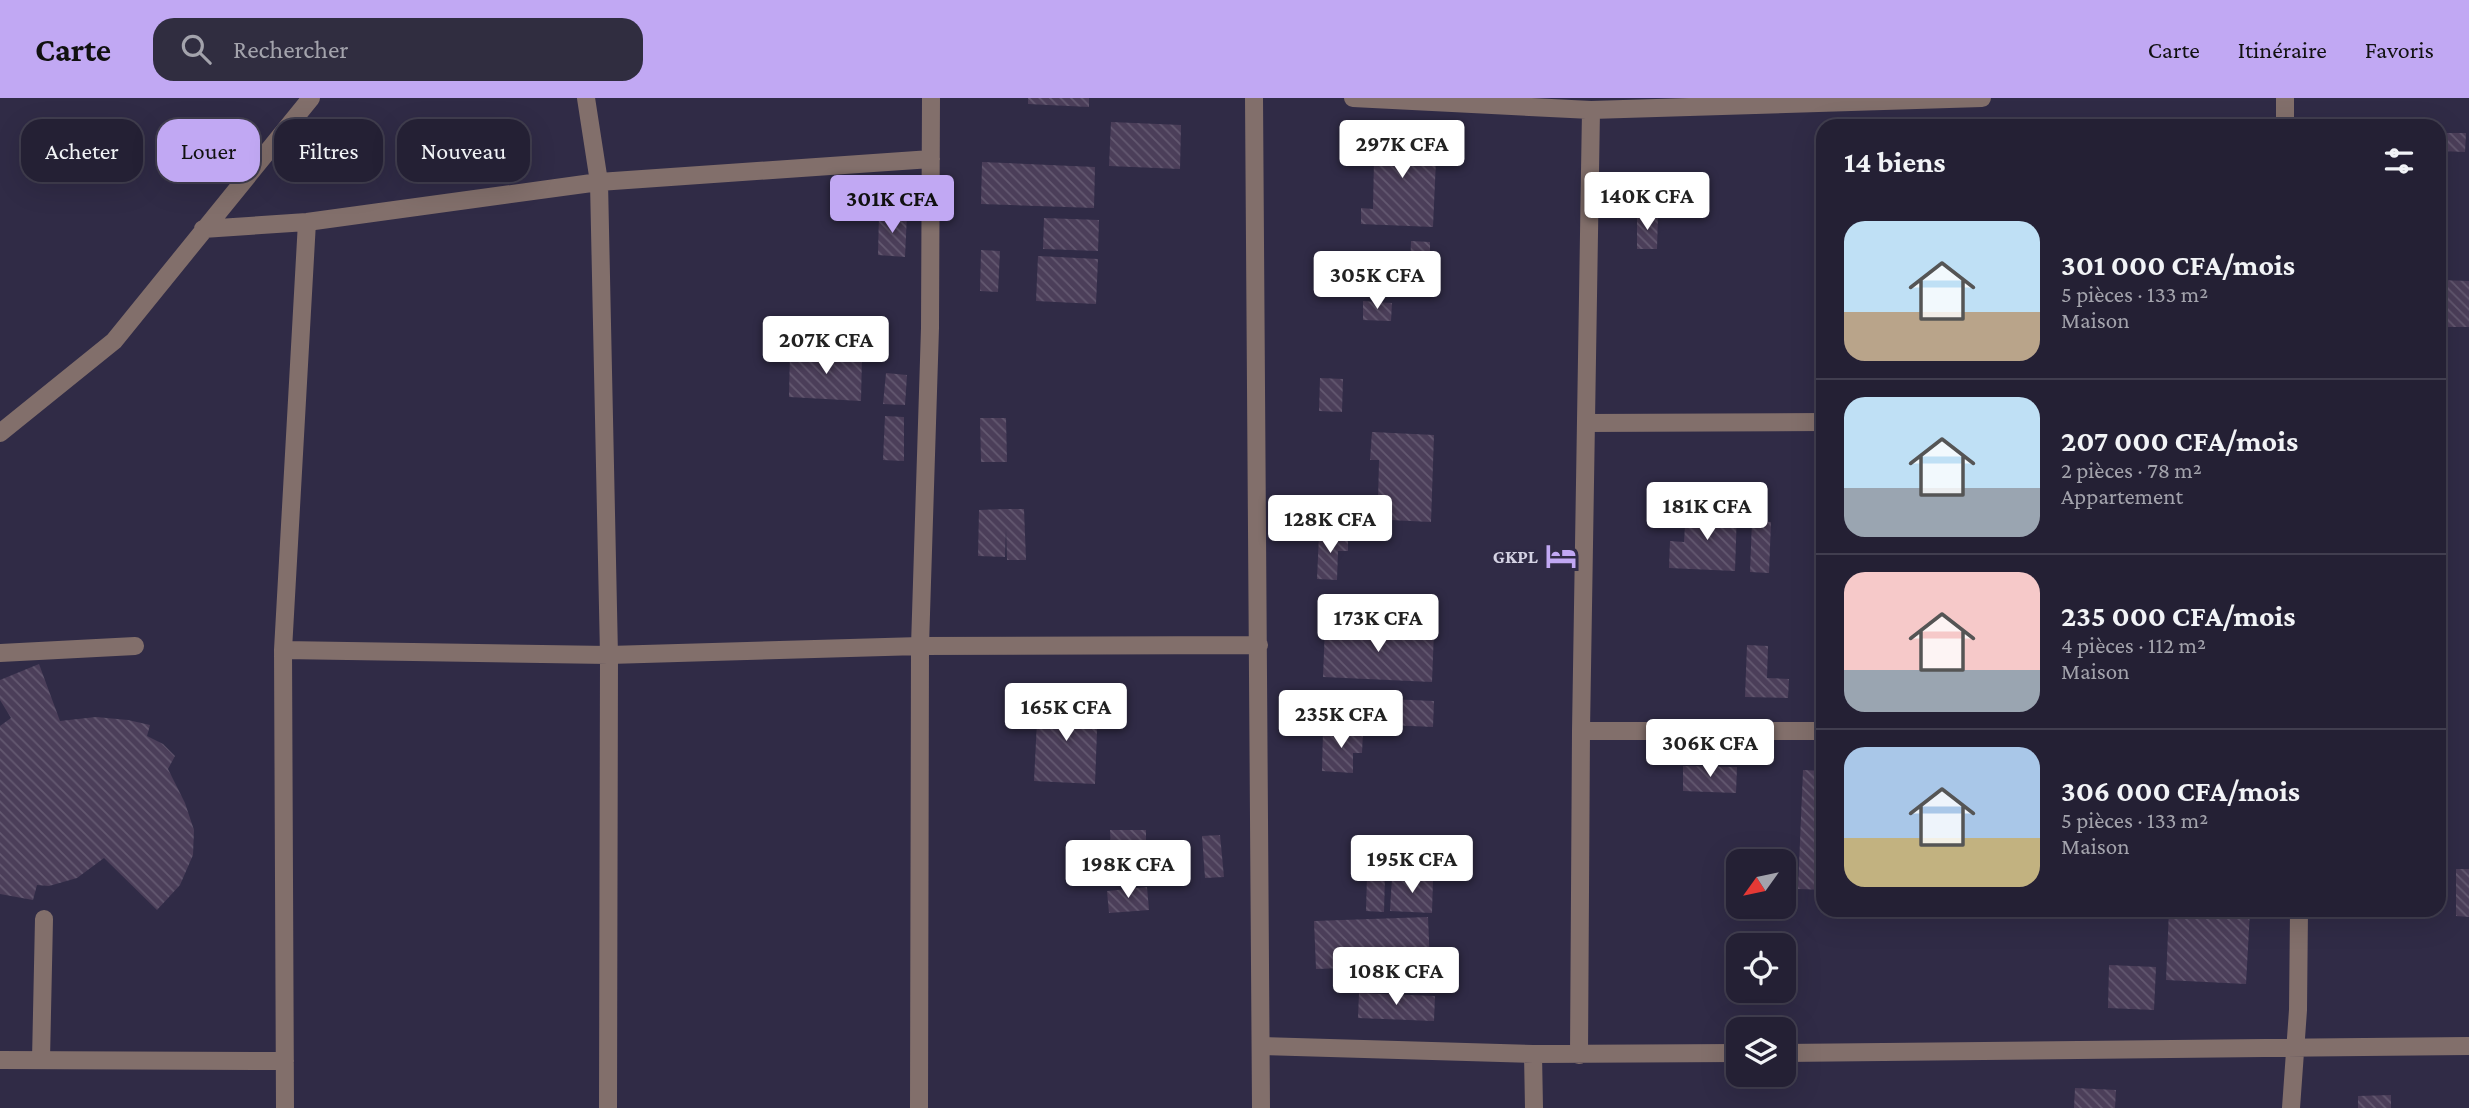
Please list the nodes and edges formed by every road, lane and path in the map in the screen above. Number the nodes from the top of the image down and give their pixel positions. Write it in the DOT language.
graph roads {
  1 [pos="311,98"];
  2 [pos="586,98"];
  3 [pos="931,98"];
  4 [pos="1254,98"];
  5 [pos="1353,98"];
  6 [pos="1982,98"];
  7 [pos="2285,98"];
  8 [pos="1591,110"];
  9 [pos="2285,119"];
  10 [pos="931,159"];
  11 [pos="599,182"];
  12 [pos="307,222"];
  13 [pos="202,229"];
  14 [pos="1816,422"];
  15 [pos="1586,423"];
  16 [pos="0,433"];
  17 [pos="1259,645"];
  18 [pos="135,646"];
  19 [pos="920,646"];
  20 [pos="283,650"];
  21 [pos="0,653"];
  22 [pos="609,654"];
  23 [pos="1581,731"];
  24 [pos="1816,732"];
  25 [pos="2299,917"];
  26 [pos="44,919"];
  27 [pos="1262,1046"];
  28 [pos="2469,1046"];
  29 [pos="2295,1048"];
  30 [pos="1796,1053"];
  31 [pos="1533,1054"];
  32 [pos="1726,1054"];
  33 [pos="1579,1055"];
  34 [pos="0,1060"];
  35 [pos="41,1060"];
  36 [pos="285,1061"];
  37 [pos="285,1108"];
  38 [pos="608,1108"];
  39 [pos="919,1108"];
  40 [pos="1261,1108"];
  41 [pos="1534,1108"];
  42 [pos="2291,1108"];
  1 -- 13 [label="street"];
  2 -- 11 [label="street"];
  3 -- 10 [label="street"];
  4 -- 17 [label="street"];
  5 -- 8 [label="street"];
  6 -- 8 [label="street"];
  7 -- 9 [label="street"];
  8 -- 15 [label="street"];
  10 -- 11 [label="street"];
  10 -- 19 [label="street"];
  11 -- 12 [label="street"];
  11 -- 22 [label="street"];
  12 -- 13 [label="street"];
  12 -- 20 [label="street"];
  13 -- 16 [label="street"];
  14 -- 15 [label="street"];
  15 -- 23 [label="street"];
  17 -- 19 [label="street"];
  17 -- 27 [label="street"];
  18 -- 21 [label="street"];
  19 -- 22 [label="street"];
  19 -- 39 [label="street"];
  20 -- 22 [label="street"];
  20 -- 36 [label="street"];
  22 -- 38 [label="street"];
  23 -- 24 [label="street"];
  23 -- 33 [label="street"];
  25 -- 29 [label="street"];
  26 -- 35 [label="street"];
  27 -- 31 [label="street"];
  27 -- 40 [label="street"];
  28 -- 29 [label="street"];
  29 -- 30 [label="street"];
  29 -- 42 [label="street"];
  31 -- 33 [label="street"];
  31 -- 41 [label="street"];
  32 -- 33 [label="street"];
  34 -- 35 [label="street"];
  35 -- 36 [label="street"];
  36 -- 37 [label="street"];
}
